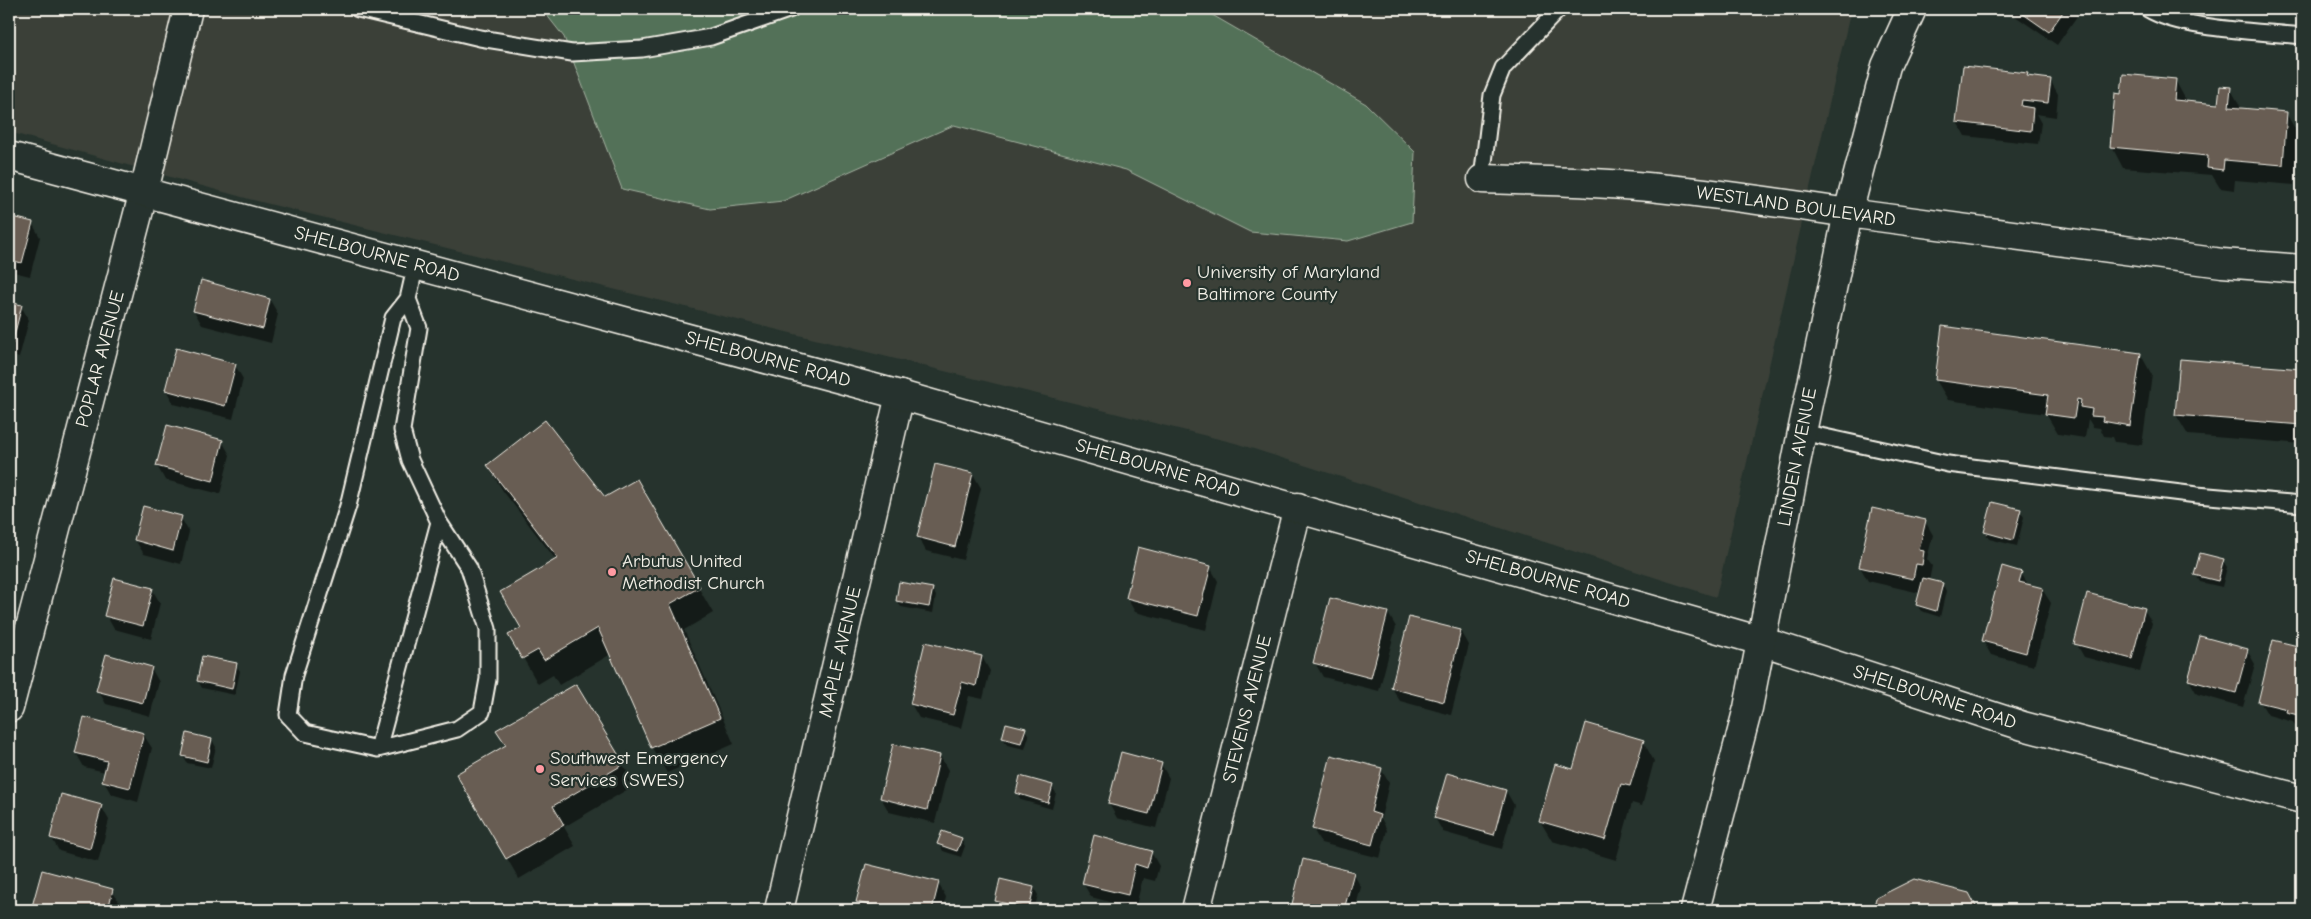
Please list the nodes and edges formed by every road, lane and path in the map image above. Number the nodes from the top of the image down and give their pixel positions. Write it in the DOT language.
graph roads {
  1 [pos="188,9"];
  2 [pos="358,9"];
  3 [pos="791,9"];
  4 [pos="1559,9"];
  5 [pos="1912,9"];
  6 [pos="2148,9"];
  7 [pos="2302,36"];
  8 [pos="9,156"];
  9 [pos="1482,179"];
  10 [pos="144,191"];
  11 [pos="1848,213"];
  12 [pos="416,264"];
  13 [pos="2302,269"];
  14 [pos="408,299"];
  15 [pos="900,395"];
  16 [pos="1802,432"];
  17 [pos="2302,504"];
  18 [pos="1298,507"];
  19 [pos="439,522"];
  20 [pos="1761,641"];
  21 [pos="9,708"];
  22 [pos="378,749"];
  23 [pos="2302,799"];
  24 [pos="779,910"];
  25 [pos="1196,910"];
  26 [pos="1695,910"];
  1 -- 10 [label="street, POPLAR AVENUE"];
  2 -- 3 [label="lane"];
  4 -- 9 [label="lane, WESTLAND BOULEVARD"];
  5 -- 11 [label="street, LINDEN AVENUE"];
  6 -- 7 [label="lane"];
  8 -- 10 [label="street, SHELBOURNE ROAD"];
  9 -- 11 [label="street, WESTLAND BOULEVARD"];
  10 -- 12 [label="street, SHELBOURNE ROAD"];
  10 -- 21 [label="street, POPLAR AVENUE"];
  11 -- 13 [label="street, WESTLAND BOULEVARD"];
  11 -- 16 [label="street, LINDEN AVENUE"];
  12 -- 14 [label="lane"];
  12 -- 15 [label="street, SHELBOURNE ROAD"];
  14 -- 19 [label="lane"];
  14 -- 22 [label="lane"];
  15 -- 18 [label="street, SHELBOURNE ROAD"];
  15 -- 24 [label="street, MAPLE AVENUE"];
  16 -- 17 [label="lane"];
  16 -- 20 [label="street, LINDEN AVENUE"];
  18 -- 20 [label="street, SHELBOURNE ROAD"];
  18 -- 25 [label="street, STEVENS AVENUE"];
  19 -- 22 [label="lane"];
  19 -- 22 [label="lane"];
  20 -- 23 [label="street, SHELBOURNE ROAD"];
  20 -- 26 [label="street, LINDEN AVENUE"];
}
